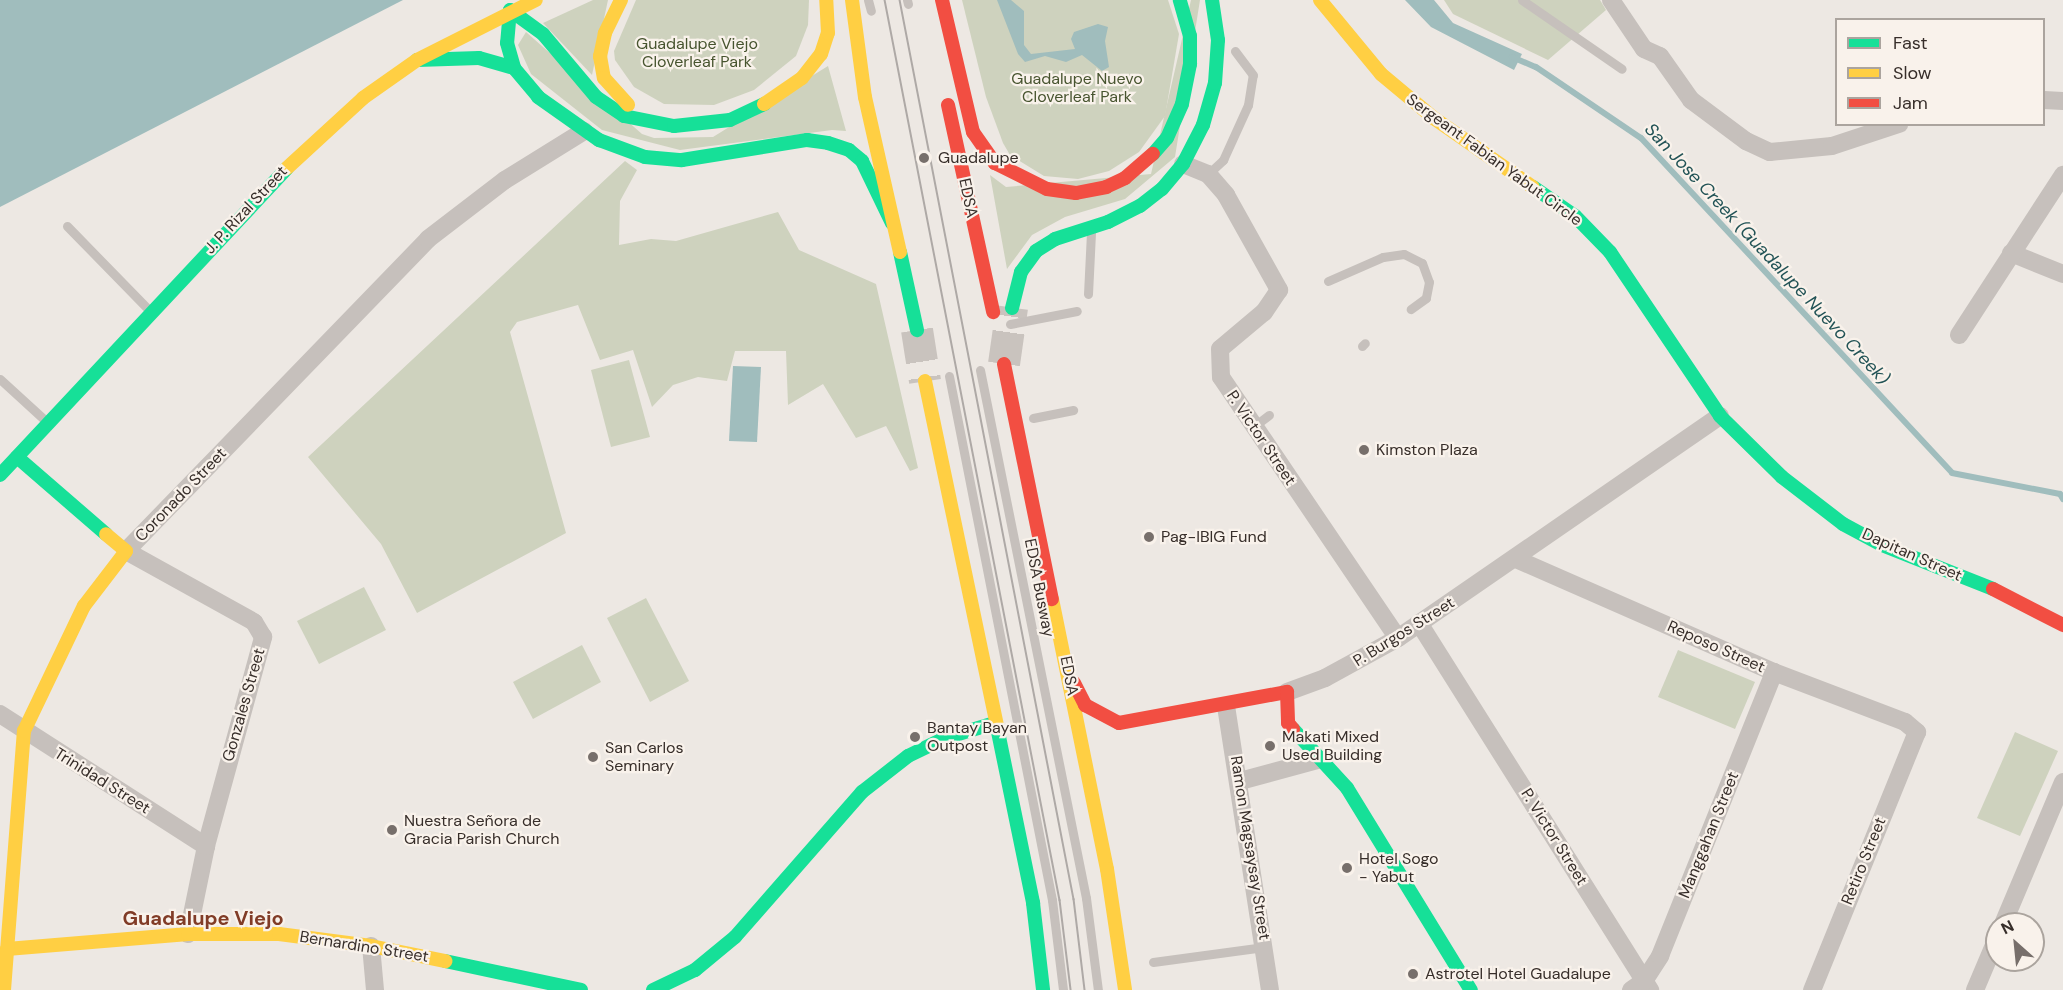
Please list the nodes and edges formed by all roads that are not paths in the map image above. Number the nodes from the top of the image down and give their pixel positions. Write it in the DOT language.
graph roads {
  1 [pos="536,0"];
  2 [pos="621,0"];
  3 [pos="826,0"];
  4 [pos="835,0"];
  5 [pos="852,0"];
  6 [pos="868,0"];
  7 [pos="933,0"];
  8 [pos="942,0"];
  9 [pos="1180,0"];
  10 [pos="1212,0"];
  11 [pos="1320,0"];
  12 [pos="1522,0"];
  13 [pos="1611,0"];
  14 [pos="510,10"];
  15 [pos="871,11"];
  16 [pos="934,36"];
  17 [pos="1235,51"];
  18 [pos="417,60"];
  19 [pos="514,68"];
  20 [pos="1622,69"];
  21 [pos="945,94"];
  22 [pos="865,97"];
  23 [pos="2045,100"];
  24 [pos="2063,101"];
  25 [pos="658,126"];
  26 [pos="1893,126"];
  27 [pos="584,131"];
  28 [pos="1183,164"];
  29 [pos="1208,174"];
  30 [pos="2063,176"];
  31 [pos="892,223"];
  32 [pos="67,226"];
  33 [pos="1091,227"];
  34 [pos="2011,253"];
  35 [pos="2063,274"];
  36 [pos="1328,281"];
  37 [pos="1088,294"];
  38 [pos="1012,308"];
  39 [pos="1411,309"];
  40 [pos="1077,311"];
  41 [pos="150,312"];
  42 [pos="993,312"];
  43 [pos="1010,324"];
  44 [pos="917,330"];
  45 [pos="1959,335"];
  46 [pos="1004,364"];
  47 [pos="980,370"];
  48 [pos="949,376"];
  49 [pos="0,380"];
  50 [pos="926,381"];
  51 [pos="1073,410"];
  52 [pos="1269,415"];
  53 [pos="1720,416"];
  54 [pos="1033,418"];
  55 [pos="48,423"];
  56 [pos="1253,427"];
  57 [pos="16,457"];
  58 [pos="0,475"];
  59 [pos="126,551"];
  60 [pos="1516,559"];
  61 [pos="1419,623"];
  62 [pos="2063,626"];
  63 [pos="1398,638"];
  64 [pos="1067,667"];
  65 [pos="1774,672"];
  66 [pos="1287,692"];
  67 [pos="1226,706"];
  68 [pos="0,714"];
  69 [pos="995,723"];
  70 [pos="24,731"];
  71 [pos="1917,732"];
  72 [pos="1318,760"];
  73 [pos="1240,780"];
  74 [pos="2063,782"];
  75 [pos="206,846"];
  76 [pos="2008,912"];
  77 [pos="188,934"];
  78 [pos="371,946"];
  79 [pos="1265,947"];
  80 [pos="3,949"];
  81 [pos="1153,962"];
  82 [pos="1985,968"];
  83 [pos="1642,987"];
  84 [pos="4,990"];
  85 [pos="375,990"];
  86 [pos="581,990"];
  87 [pos="653,990"];
  88 [pos="1043,990"];
  89 [pos="1063,990"];
  90 [pos="1098,990"];
  91 [pos="1125,990"];
  92 [pos="1270,990"];
  93 [pos="1471,990"];
  94 [pos="1812,990"];
  95 [pos="1976,990"];
  1 -- 14 [label="main road, J. P. Rizal Street"];
  2 -- 25 [label="main road"];
  3 -- 25 [label="main road"];
  4 -- 22 [label="main road"];
  5 -- 22 [label="main road"];
  6 -- 15 [label="lane"];
  7 -- 16 [label="main road"];
  8 -- 9 [label="main road"];
  10 -- 28 [label="main road"];
  11 -- 53 [label="main road, Sergeant Fabian Yabut Circle"];
  12 -- 20 [label="lane"];
  13 -- 26 [label="street"];
  14 -- 18 [label="main road, J. P. Rizal Street"];
  14 -- 19 [label="main road"];
  14 -- 25 [label="main road"];
  17 -- 29 [label="lane"];
  18 -- 19 [label="main road"];
  18 -- 41 [label="main road, J. P. Rizal Street"];
  19 -- 27 [label="main road"];
  21 -- 42 [label="main road, EDSA"];
  22 -- 31 [label="main road"];
  23 -- 24 [label="street"];
  27 -- 31 [label="main road"];
  27 -- 59 [label="street, Coronado Street"];
  28 -- 29 [label="street, P. Victor Street"];
  28 -- 33 [label="main road"];
  29 -- 56 [label="street, P. Victor Street"];
  30 -- 34 [label="street"];
  31 -- 44 [label="main road"];
  32 -- 41 [label="lane"];
  33 -- 37 [label="lane"];
  33 -- 38 [label="main road"];
  34 -- 35 [label="street"];
  34 -- 45 [label="street"];
  36 -- 39 [label="lane"];
  40 -- 43 [label="lane"];
  41 -- 55 [label="main road, J. P. Rizal Street"];
  46 -- 64 [label="main road, EDSA"];
  47 -- 90 [label="lane, EDSA Busway"];
  48 -- 89 [label="lane"];
  49 -- 55 [label="lane"];
  50 -- 69 [label="main road"];
  51 -- 54 [label="lane"];
  52 -- 56 [label="lane"];
  53 -- 60 [label="street, P. Burgos Street"];
  53 -- 62 [label="main road, Dapitan Street"];
  55 -- 57 [label="main road, J. P. Rizal Street"];
  56 -- 63 [label="street, P. Victor Street"];
  57 -- 58 [label="main road, J. P. Rizal Street"];
  57 -- 59 [label="main road, Gonzales Street"];
  59 -- 70 [label="main road, Coronado Street"];
  59 -- 75 [label="street, Gonzales Street"];
  60 -- 61 [label="street, P. Burgos Street"];
  60 -- 65 [label="street, Reposo Street"];
  61 -- 63 [label="street, P. Burgos Street"];
  61 -- 83 [label="street, P. Victor Street"];
  63 -- 66 [label="street, P. Burgos Street"];
  64 -- 67 [label="main road, P. Burgos Street"];
  64 -- 91 [label="main road, EDSA"];
  65 -- 71 [label="street, Reposo Street"];
  65 -- 83 [label="street, Manggahan Street"];
  66 -- 67 [label="main road, P. Burgos Street"];
  66 -- 72 [label="main road"];
  67 -- 73 [label="street, Ramon Magsaysay Street"];
  68 -- 70 [label="street, Trinidad Street"];
  69 -- 87 [label="main road"];
  69 -- 88 [label="main road"];
  70 -- 75 [label="street, Trinidad Street"];
  70 -- 80 [label="main road, Coronado Street"];
  71 -- 94 [label="street, Retiro Street"];
  72 -- 73 [label="street"];
  72 -- 93 [label="main road"];
  73 -- 79 [label="street, Ramon Magsaysay Street"];
  74 -- 76 [label="street"];
  75 -- 77 [label="street, Gonzales Street"];
  77 -- 78 [label="main road, Bernardino Street"];
  77 -- 80 [label="main road, Bernardino Street"];
  78 -- 85 [label="street"];
  78 -- 86 [label="main road, Bernardino Street"];
  79 -- 81 [label="lane"];
  79 -- 92 [label="street, Ramon Magsaysay Street"];
  80 -- 84 [label="main road, Coronado Street"];
  82 -- 95 [label="street"];
}
